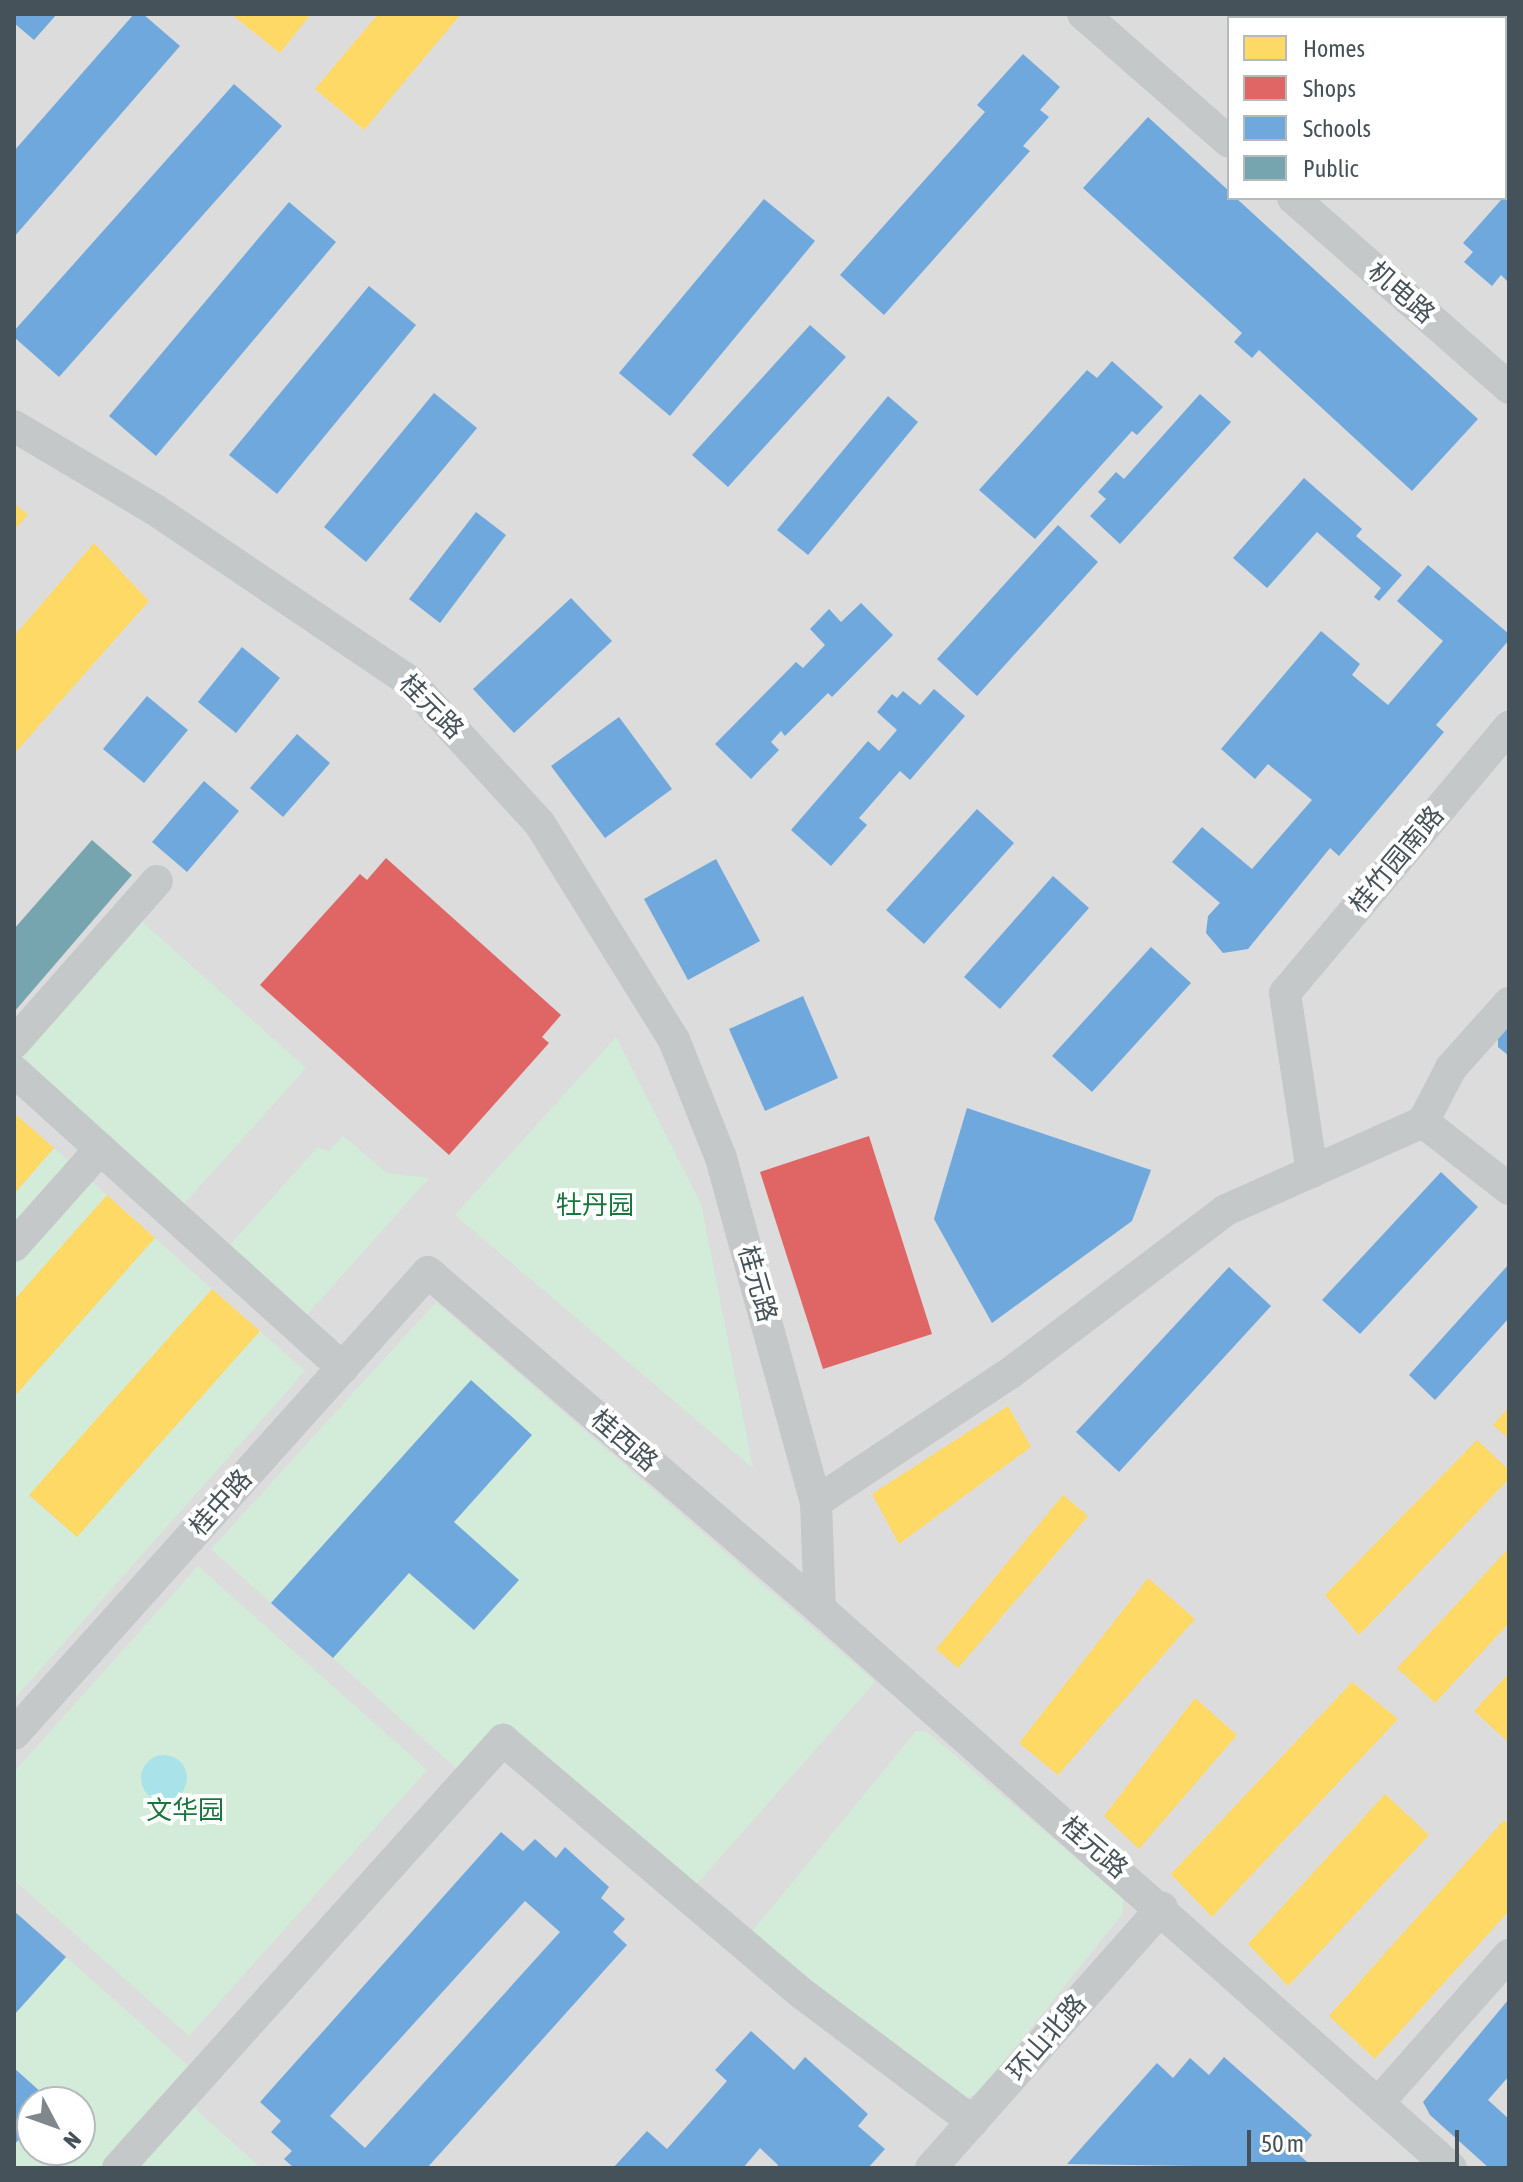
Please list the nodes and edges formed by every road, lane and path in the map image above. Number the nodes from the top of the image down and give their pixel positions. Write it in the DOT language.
graph roads {
  1 [pos="1083,14"];
  2 [pos="1227,140"];
  3 [pos="1295,200"];
  4 [pos="1509,388"];
  5 [pos="14,426"];
  6 [pos="1509,727"];
  7 [pos="157,881"];
  8 [pos="1509,1003"];
  9 [pos="14,1043"];
  10 [pos="14,1071"];
  11 [pos="1423,1122"];
  12 [pos="100,1149"];
  13 [pos="1312,1172"];
  14 [pos="1509,1189"];
  15 [pos="14,1246"];
  16 [pos="428,1272"];
  17 [pos="343,1368"];
  18 [pos="816,1502"];
  19 [pos="820,1609"];
  20 [pos="14,1734"];
  21 [pos="1162,1908"];
  22 [pos="1509,1955"];
  23 [pos="1378,2103"];
  24 [pos="973,2122"];
  25 [pos="118,2168"];
  26 [pos="931,2168"];
  27 [pos="1451,2168"];
  1 -- 2 [label="street"];
  3 -- 4 [label="street, 机电路"];
  5 -- 18 [label="street, 桂元路"];
  6 -- 13 [label="street, 桂竹园南路"];
  7 -- 9 [label="street"];
  8 -- 11 [label="street"];
  10 -- 12 [label="street"];
  11 -- 13 [label="street"];
  11 -- 14 [label="street"];
  12 -- 15 [label="street"];
  12 -- 17 [label="street"];
  13 -- 18 [label="street"];
  16 -- 17 [label="street, 桂中路"];
  16 -- 19 [label="street, 桂西路"];
  17 -- 20 [label="street, 桂中路"];
  18 -- 19 [label="street, 桂元路"];
  19 -- 21 [label="street, 桂元路"];
  21 -- 23 [label="street, 桂元路"];
  21 -- 24 [label="street, 环山北路"];
  22 -- 23 [label="street"];
  23 -- 27 [label="street, 桂元路"];
  24 -- 25 [label="street"];
  24 -- 26 [label="street, 环山北路"];
}
